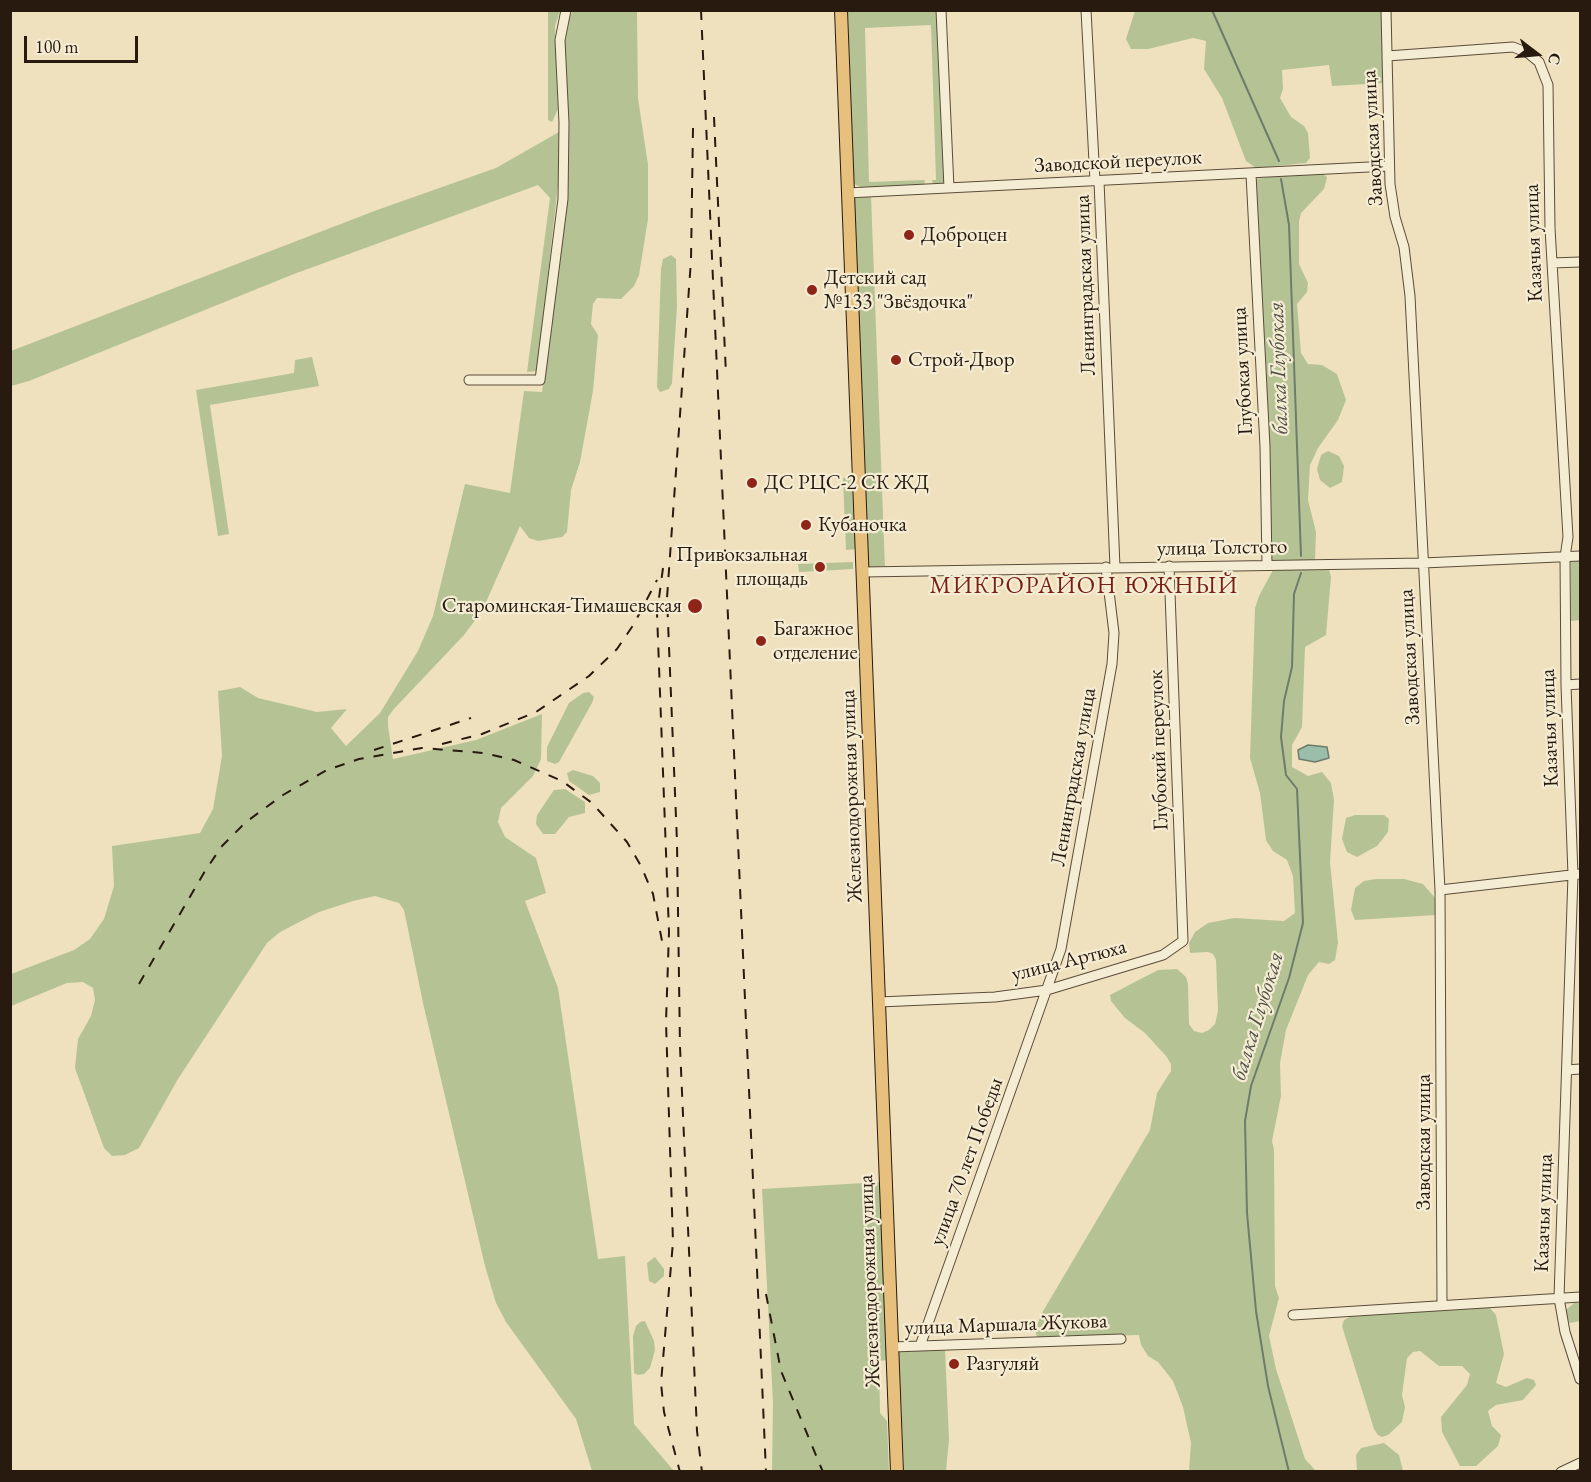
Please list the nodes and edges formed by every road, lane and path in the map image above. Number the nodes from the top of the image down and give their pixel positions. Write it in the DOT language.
graph roads {
  1 [pos="566,10"];
  2 [pos="841,10"];
  3 [pos="941,10"];
  4 [pos="1086,10"];
  5 [pos="1386,10"];
  6 [pos="1387,56"];
  7 [pos="1389,166"];
  8 [pos="1251,174"];
  9 [pos="1097,181"];
  10 [pos="949,188"];
  11 [pos="848,193"];
  12 [pos="1581,262"];
  13 [pos="1552,263"];
  14 [pos="469,380"];
  15 [pos="1581,556"];
  16 [pos="1565,557"];
  17 [pos="1423,563"];
  18 [pos="1267,565"];
  19 [pos="1169,566"];
  20 [pos="1111,567"];
  21 [pos="863,572"];
  22 [pos="1581,684"];
  23 [pos="1566,685"];
  24 [pos="1577,874"];
  25 [pos="1440,890"];
  26 [pos="1184,933"];
  27 [pos="1047,990"];
  28 [pos="879,1002"];
  29 [pos="1581,1069"];
  30 [pos="1567,1070"];
  31 [pos="1581,1297"];
  32 [pos="1559,1298"];
  33 [pos="1442,1305"];
  34 [pos="1293,1315"];
  35 [pos="1120,1339"];
  36 [pos="920,1346"];
  37 [pos="892,1347"];
  38 [pos="1581,1379"];
  39 [pos="1581,1463"];
  40 [pos="897,1472"];
  41 [pos="1561,1472"];
  1 -- 14 [label="street"];
  2 -- 11 [label="main road, Железнодорожная улица"];
  3 -- 10 [label="street"];
  4 -- 9 [label="street, Ленинградская улица"];
  5 -- 6 [label="street, Заводская улица"];
  6 -- 7 [label="street, Заводская улица"];
  6 -- 13 [label="street, Казачья улица"];
  7 -- 8 [label="street, Заводской переулок"];
  7 -- 17 [label="street, Заводская улица"];
  8 -- 9 [label="street, Заводской переулок"];
  8 -- 18 [label="street, Глубокая улица"];
  9 -- 10 [label="street, Заводской переулок"];
  9 -- 20 [label="street, Ленинградская улица"];
  10 -- 11 [label="street, Заводской переулок"];
  11 -- 21 [label="main road, Железнодорожная улица"];
  12 -- 13 [label="street"];
  13 -- 16 [label="street, Казачья улица"];
  15 -- 16 [label="street, улица Толстого"];
  16 -- 17 [label="street, улица Толстого"];
  16 -- 23 [label="street, Казачья улица"];
  17 -- 18 [label="street, улица Толстого"];
  17 -- 25 [label="street, Заводская улица"];
  18 -- 19 [label="street, улица Толстого"];
  19 -- 20 [label="street, улица Толстого"];
  19 -- 26 [label="street, Глубокий переулок"];
  20 -- 21 [label="street, улица Толстого"];
  20 -- 27 [label="street, Ленинградская улица"];
  21 -- 28 [label="main road, Железнодорожная улица"];
  22 -- 23 [label="street"];
  23 -- 24 [label="street, Казачья улица"];
  24 -- 25 [label="street"];
  24 -- 30 [label="street, Казачья улица"];
  25 -- 33 [label="street, Заводская улица"];
  26 -- 27 [label="street, улица Артюха"];
  27 -- 28 [label="street, улица Артюха"];
  27 -- 36 [label="street, улица 70 лет Победы"];
  28 -- 37 [label="main road, Железнодорожная улица"];
  29 -- 30 [label="street"];
  30 -- 32 [label="street, Казачья улица"];
  31 -- 32 [label="street"];
  32 -- 33 [label="street"];
  32 -- 38 [label="street, Казачья улица"];
  33 -- 34 [label="street"];
  35 -- 36 [label="street, улица Маршала Жукова"];
  36 -- 37 [label="street, улица Маршала Жукова"];
  37 -- 40 [label="main road, Железнодорожная улица"];
  39 -- 41 [label="street"];
}
